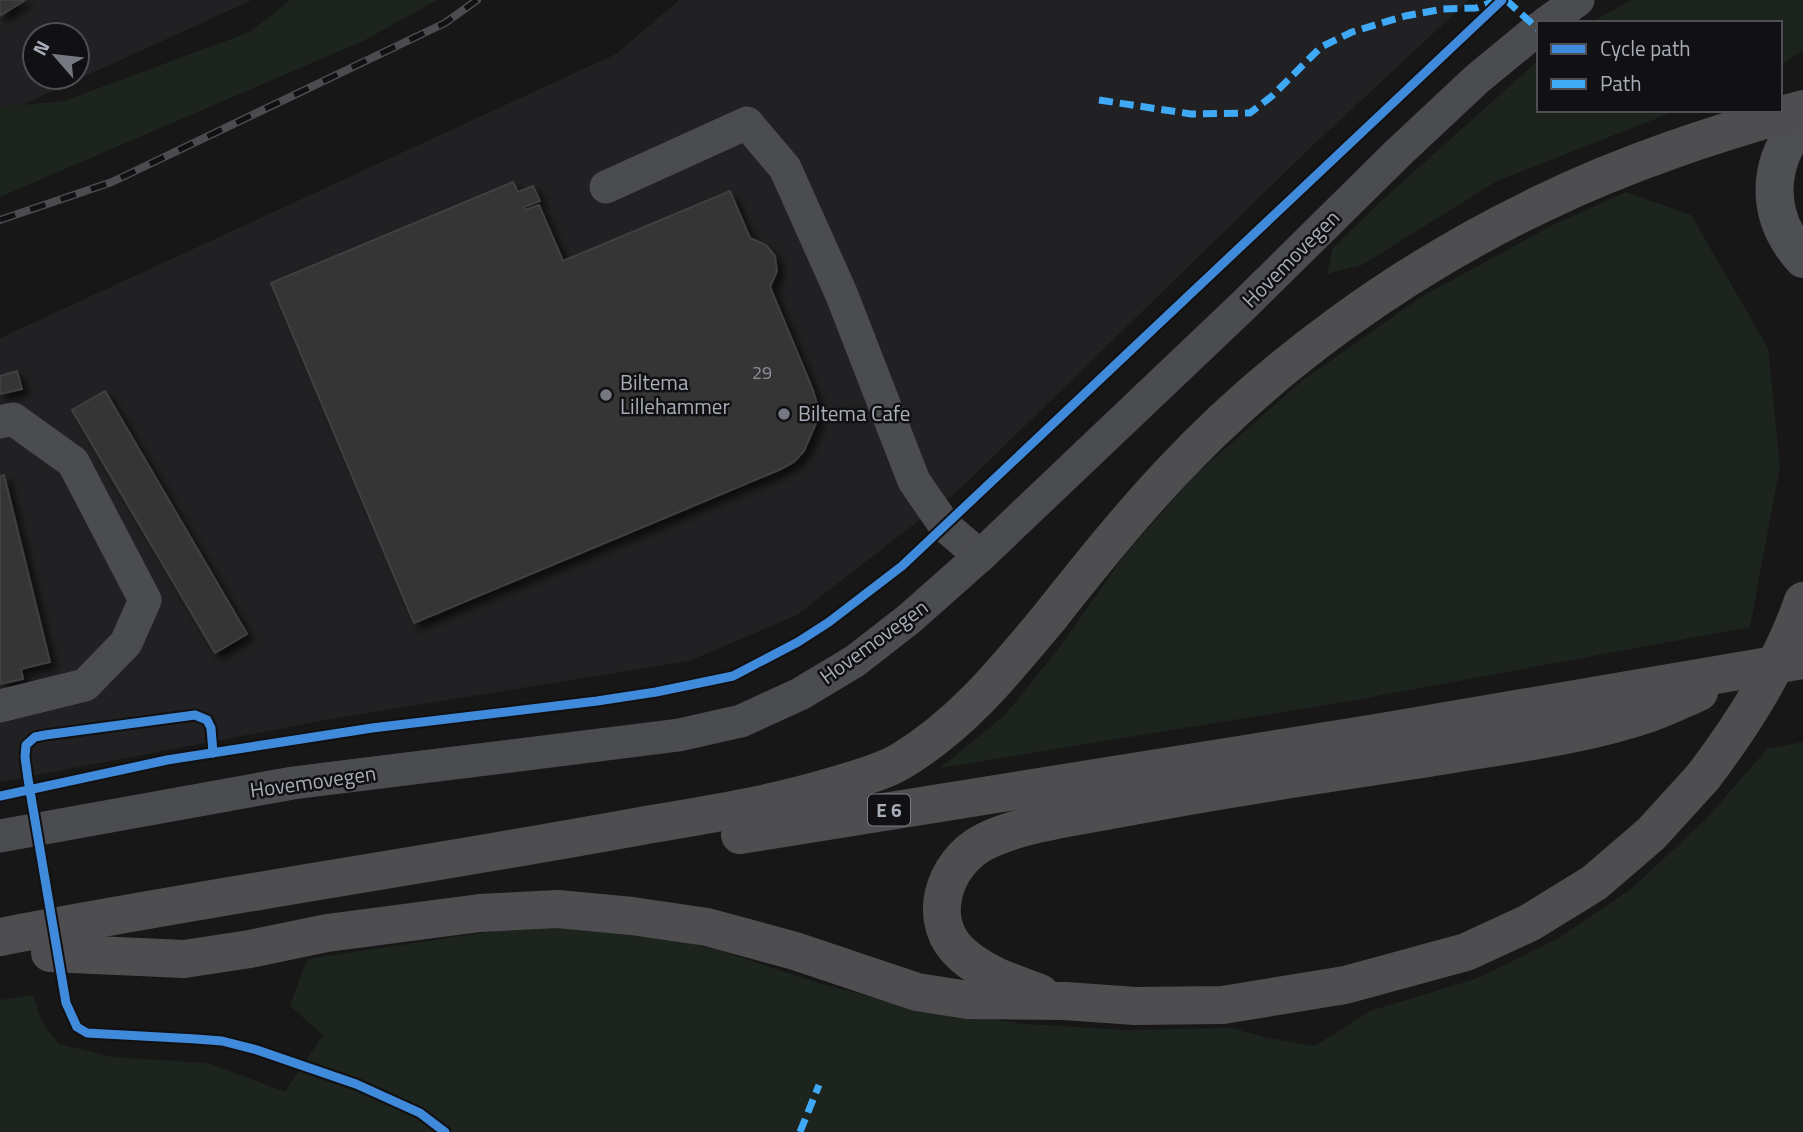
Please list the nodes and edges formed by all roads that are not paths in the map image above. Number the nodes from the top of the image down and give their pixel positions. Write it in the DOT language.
graph roads {
  1 [pos="1578,0"];
  2 [pos="1549,21"];
  3 [pos="1537,30"];
  4 [pos="1803,109"];
  5 [pos="1803,120"];
  6 [pos="606,187"];
  7 [pos="1803,259"];
  8 [pos="0,422"];
  9 [pos="980,556"];
  10 [pos="1803,601"];
  11 [pos="1803,660"];
  12 [pos="1729,671"];
  13 [pos="0,706"];
  14 [pos="0,836"];
  15 [pos="0,937"];
  16 [pos="50,953"];
  17 [pos="0,961"];
  18 [pos="1065,1001"];
  1 -- 2 [label="street"];
  3 -- 9 [label="street, Hovemovegen"];
  4 -- 15 [label="highway"];
  5 -- 7 [label="main road"];
  6 -- 9 [label="street"];
  8 -- 13 [label="street"];
  9 -- 14 [label="street, Hovemovegen"];
  10 -- 18 [label="highway, bridge"];
  11 -- 12 [label="highway, E 6"];
  12 -- 16 [label="highway, E 6"];
  12 -- 18 [label="highway"];
  16 -- 17 [label="highway, E 6"];
  16 -- 18 [label="highway"];
}
